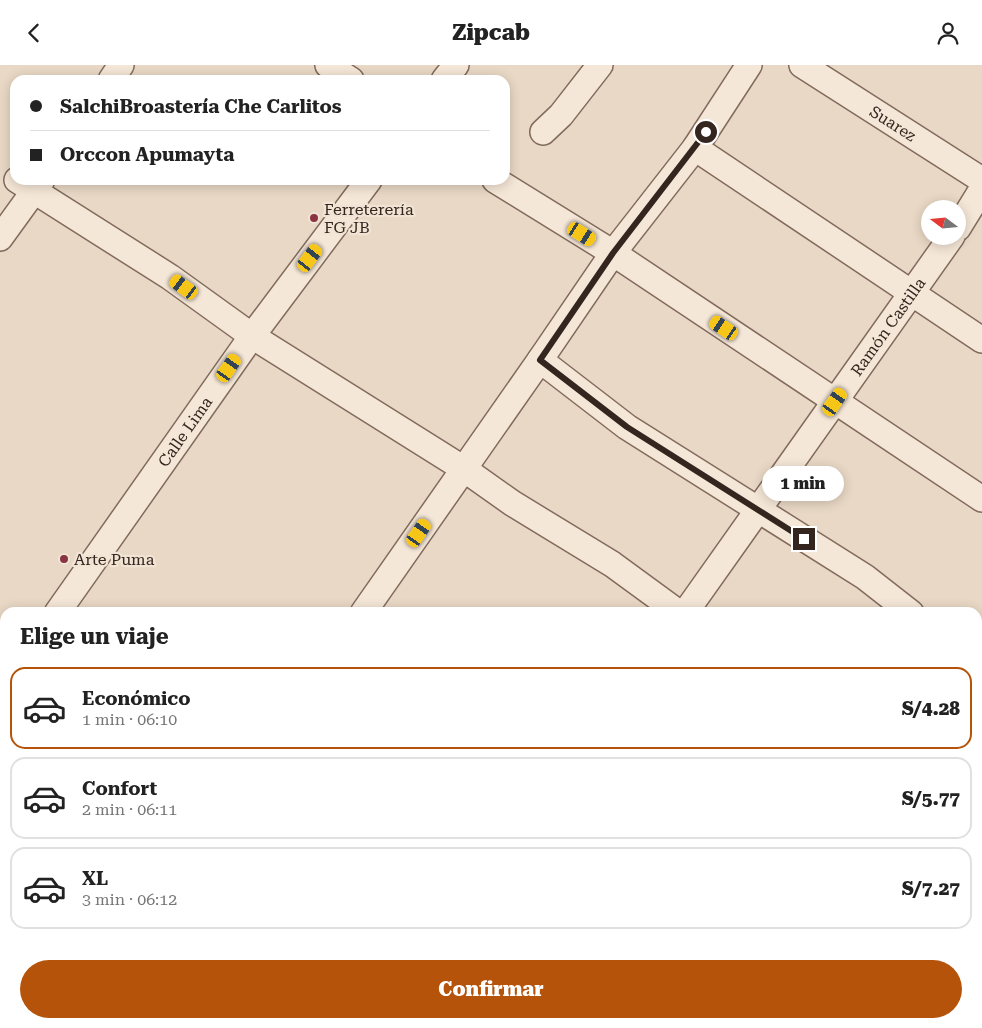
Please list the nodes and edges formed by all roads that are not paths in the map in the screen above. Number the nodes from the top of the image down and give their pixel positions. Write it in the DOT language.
graph roads {
  1 [pos="328,65"];
  2 [pos="456,65"];
  3 [pos="600,65"];
  4 [pos="750,65"];
  5 [pos="802,65"];
  6 [pos="343,75"];
  7 [pos="448,75"];
  8 [pos="543,132"];
  9 [pos="695,148"];
  10 [pos="982,180"];
  11 [pos="26,185"];
  12 [pos="32,185"];
  13 [pos="364,185"];
  14 [pos="503,185"];
  15 [pos="982,189"];
  16 [pos="966,215"];
  17 [pos="0,237"];
  18 [pos="946,245"];
  19 [pos="613,253"];
  20 [pos="913,294"];
  21 [pos="252,336"];
  22 [pos="982,340"];
  23 [pos="540,360"];
  24 [pos="835,402"];
  25 [pos="464,469"];
  26 [pos="982,499"];
  27 [pos="758,510"];
  28 [pos="61,607"];
  29 [pos="367,607"];
  30 [pos="670,607"];
  31 [pos="688,607"];
  32 [pos="903,607"];
  1 -- 6 [label="street"];
  2 -- 7 [label="street"];
  3 -- 8 [label="street"];
  4 -- 9 [label="street"];
  5 -- 10 [label="street, Suarez"];
  9 -- 19 [label="street"];
  9 -- 20 [label="street"];
  11 -- 17 [label="street"];
  12 -- 21 [label="street"];
  13 -- 21 [label="street, Calle Lima"];
  14 -- 19 [label="street"];
  15 -- 16 [label="street"];
  18 -- 20 [label="street, Ramón Castilla"];
  19 -- 23 [label="street"];
  19 -- 24 [label="street"];
  20 -- 22 [label="street"];
  20 -- 24 [label="street, Ramón Castilla"];
  21 -- 25 [label="street"];
  21 -- 28 [label="street, Calle Lima"];
  23 -- 25 [label="street"];
  23 -- 27 [label="street"];
  24 -- 26 [label="street"];
  24 -- 27 [label="street, Ramón Castilla"];
  25 -- 29 [label="street"];
  25 -- 30 [label="street"];
  27 -- 31 [label="street, Ramón Castilla"];
  27 -- 32 [label="street"];
}
